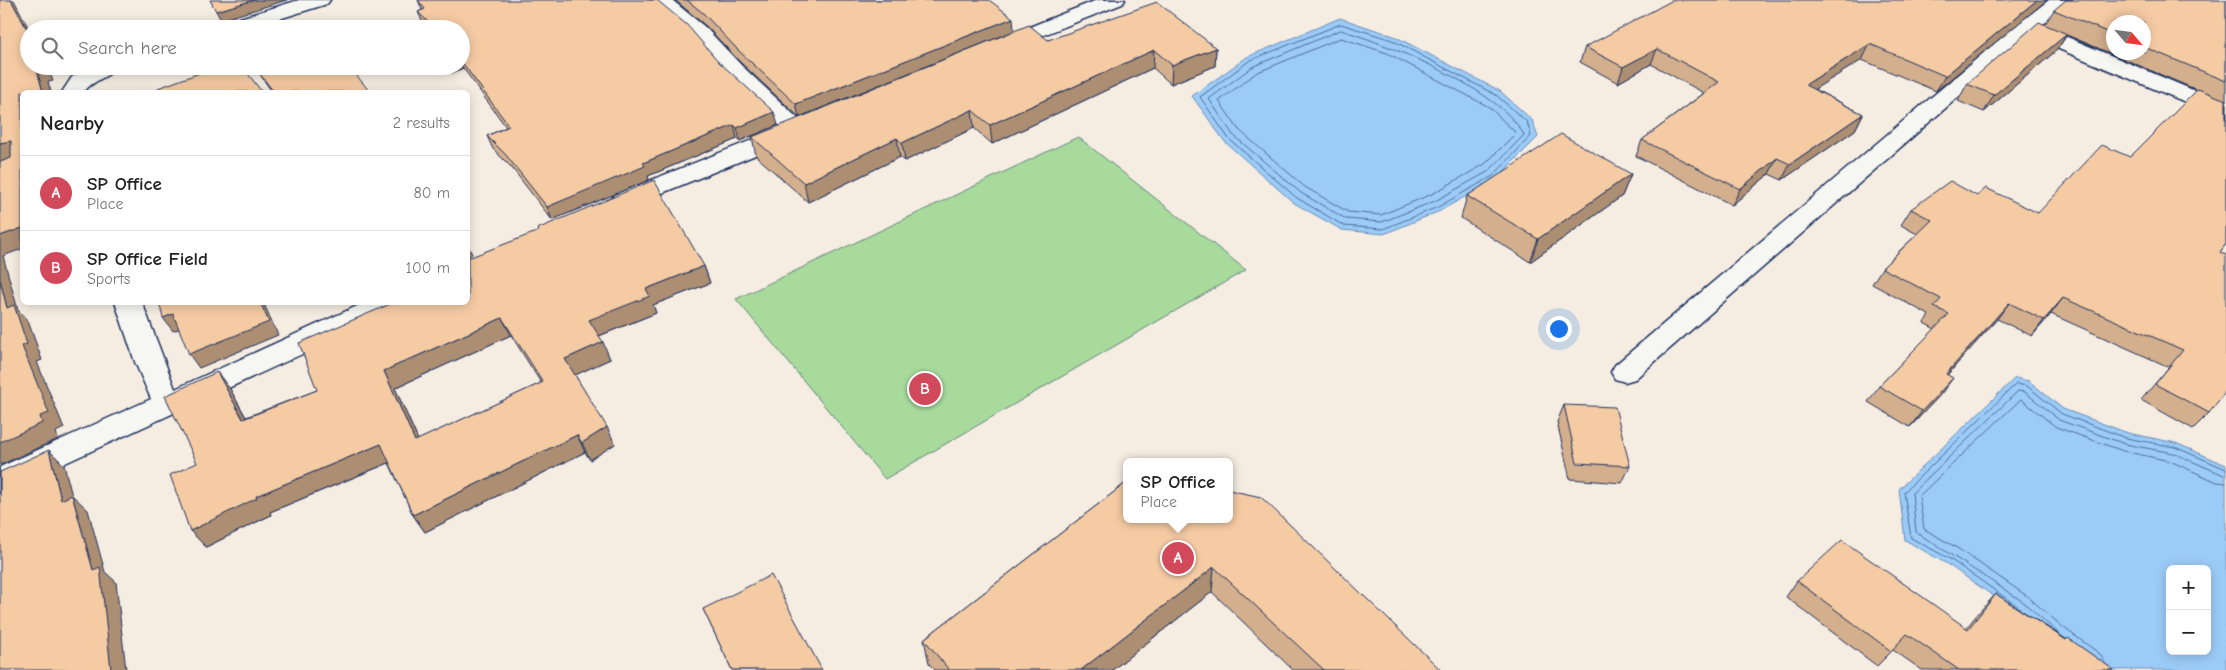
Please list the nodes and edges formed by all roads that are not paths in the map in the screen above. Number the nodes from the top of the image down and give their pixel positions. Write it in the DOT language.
graph roads {
  1 [pos="320,0"];
  2 [pos="659,0"];
  3 [pos="1115,0"];
  4 [pos="2062,0"];
  5 [pos="254,20"];
  6 [pos="2026,27"];
  7 [pos="977,54"];
  8 [pos="92,75"];
  9 [pos="74,90"];
  10 [pos="2226,112"];
  11 [pos="604,209"];
  12 [pos="129,305"];
  13 [pos="384,305"];
  14 [pos="1625,372"];
  15 [pos="167,403"];
  16 [pos="0,480"];
  1 -- 5 [label="street"];
  2 -- 11 [label="street"];
  3 -- 7 [label="street"];
  4 -- 6 [label="street"];
  6 -- 10 [label="street"];
  6 -- 14 [label="street"];
  8 -- 9 [label="street"];
  12 -- 15 [label="street"];
  13 -- 15 [label="street"];
  15 -- 16 [label="street"];
}
